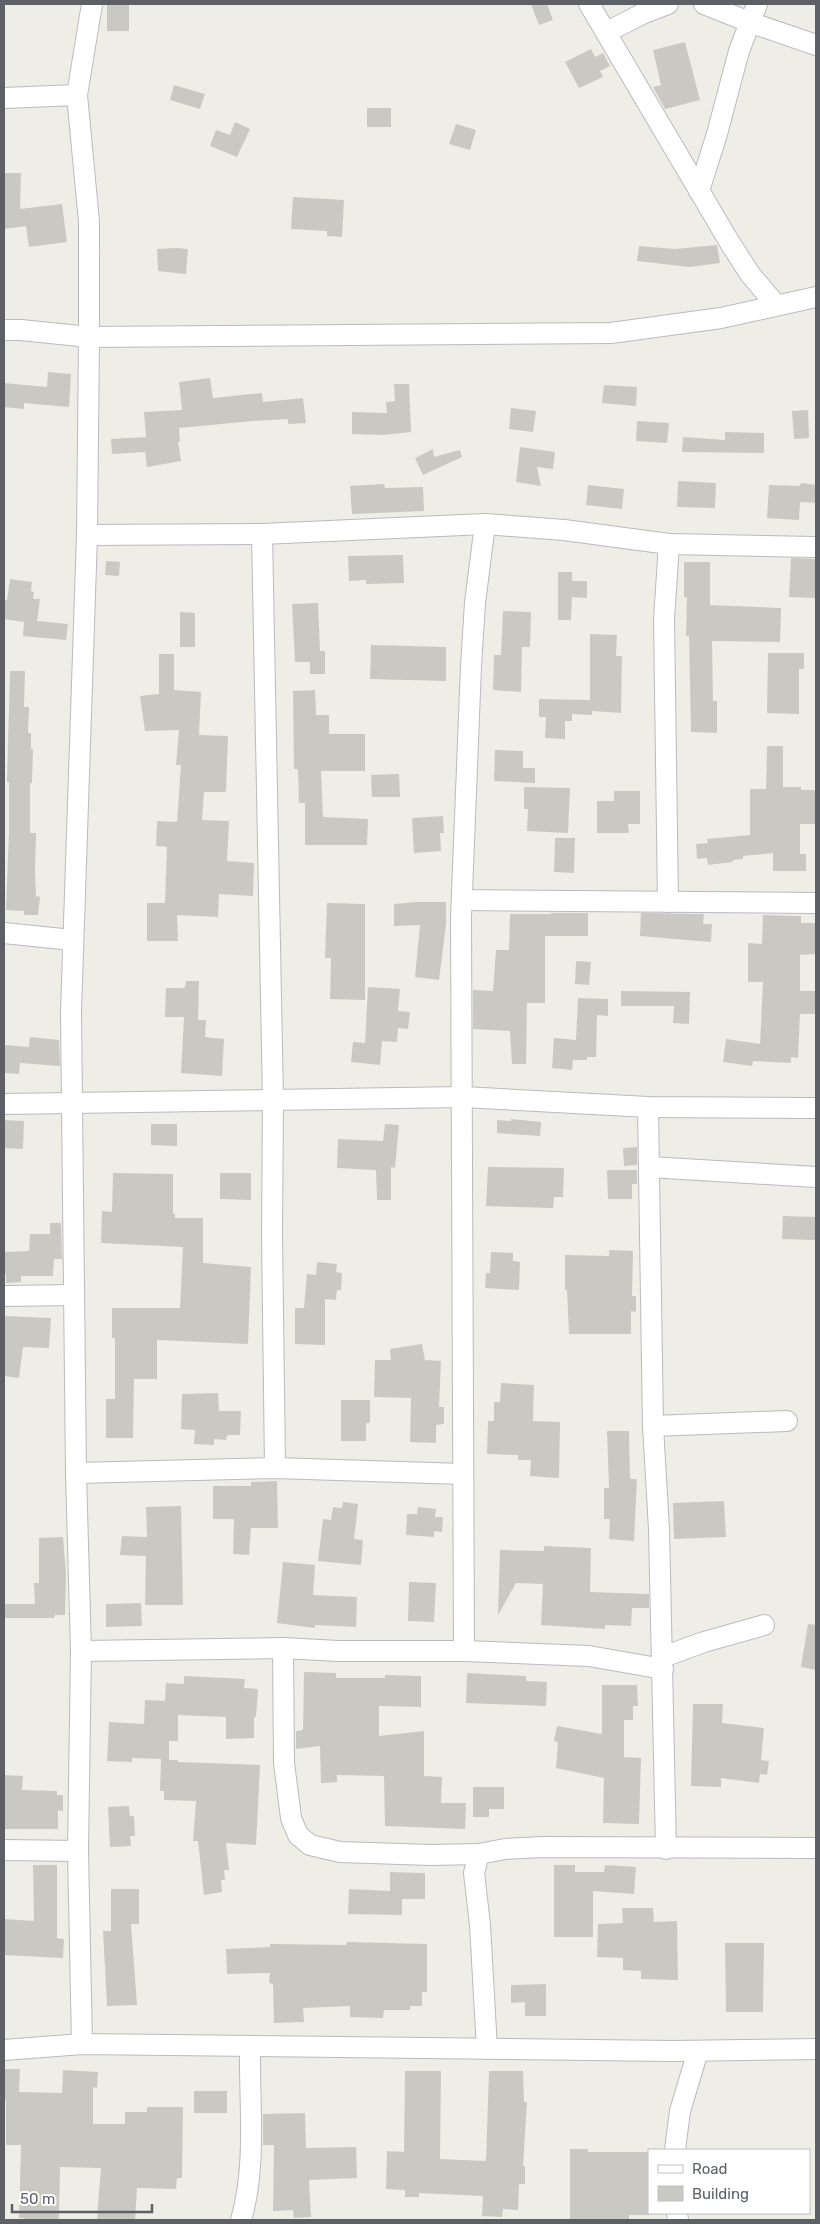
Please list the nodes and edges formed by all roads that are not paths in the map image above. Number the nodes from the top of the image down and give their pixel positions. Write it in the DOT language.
graph roads {
  1 [pos="92,4"];
  2 [pos="589,4"];
  3 [pos="668,4"];
  4 [pos="704,4"];
  5 [pos="753,13"];
  6 [pos="607,32"];
  7 [pos="816,45"];
  8 [pos="77,95"];
  9 [pos="4,98"];
  10 [pos="699,191"];
  11 [pos="816,297"];
  12 [pos="776,305"];
  13 [pos="4,330"];
  14 [pos="89,337"];
  15 [pos="485,524"];
  16 [pos="262,534"];
  17 [pos="87,535"];
  18 [pos="669,544"];
  19 [pos="816,547"];
  20 [pos="462,900"];
  21 [pos="668,902"];
  22 [pos="816,903"];
  23 [pos="4,933"];
  24 [pos="72,940"];
  25 [pos="462,1097"];
  26 [pos="273,1100"];
  27 [pos="4,1104"];
  28 [pos="72,1104"];
  29 [pos="648,1106"];
  30 [pos="816,1108"];
  31 [pos="650,1166"];
  32 [pos="816,1177"];
  33 [pos="73,1295"];
  34 [pos="4,1296"];
  35 [pos="788,1421"];
  36 [pos="654,1426"];
  37 [pos="275,1468"];
  38 [pos="76,1473"];
  39 [pos="463,1474"];
  40 [pos="764,1625"];
  41 [pos="283,1648"];
  42 [pos="81,1651"];
  43 [pos="464,1651"];
  44 [pos="663,1663"];
  45 [pos="816,1848"];
  46 [pos="666,1849"];
  47 [pos="4,1850"];
  48 [pos="78,1851"];
  49 [pos="479,1854"];
  50 [pos="82,2044"];
  51 [pos="250,2046"];
  52 [pos="487,2049"];
  53 [pos="816,2049"];
  54 [pos="4,2050"];
  55 [pos="698,2051"];
  56 [pos="674,2149"];
  57 [pos="241,2220"];
  1 -- 8 [label="street"];
  2 -- 6 [label="street"];
  3 -- 6 [label="street"];
  4 -- 5 [label="street"];
  5 -- 7 [label="street"];
  5 -- 10 [label="street"];
  6 -- 10 [label="street"];
  8 -- 9 [label="street"];
  8 -- 14 [label="street"];
  10 -- 12 [label="street"];
  11 -- 12 [label="street"];
  12 -- 14 [label="street"];
  13 -- 14 [label="street"];
  14 -- 17 [label="street"];
  15 -- 16 [label="street"];
  15 -- 18 [label="street"];
  15 -- 20 [label="street"];
  16 -- 17 [label="street"];
  16 -- 26 [label="street"];
  17 -- 24 [label="street"];
  18 -- 19 [label="street"];
  18 -- 21 [label="street"];
  20 -- 21 [label="street"];
  20 -- 25 [label="street"];
  21 -- 22 [label="street"];
  23 -- 24 [label="street"];
  24 -- 28 [label="street"];
  25 -- 26 [label="street"];
  25 -- 29 [label="street"];
  25 -- 39 [label="street"];
  26 -- 28 [label="street"];
  26 -- 37 [label="street"];
  27 -- 28 [label="street"];
  28 -- 33 [label="street"];
  29 -- 30 [label="street"];
  29 -- 31 [label="street"];
  31 -- 32 [label="street"];
  31 -- 36 [label="street"];
  33 -- 34 [label="street"];
  33 -- 38 [label="street"];
  35 -- 36 [label="street"];
  36 -- 44 [label="street"];
  37 -- 38 [label="street"];
  37 -- 39 [label="street"];
  38 -- 42 [label="street"];
  39 -- 43 [label="street"];
  40 -- 44 [label="street"];
  41 -- 42 [label="street"];
  41 -- 43 [label="street"];
  41 -- 49 [label="street"];
  42 -- 48 [label="street"];
  43 -- 44 [label="street"];
  44 -- 46 [label="street"];
  45 -- 46 [label="street"];
  46 -- 49 [label="street"];
  47 -- 48 [label="street"];
  48 -- 50 [label="street"];
  49 -- 52 [label="street"];
  50 -- 51 [label="street"];
  50 -- 54 [label="street"];
  51 -- 52 [label="street"];
  51 -- 57 [label="street"];
  52 -- 55 [label="street"];
  53 -- 55 [label="street"];
  55 -- 56 [label="street"];
}
